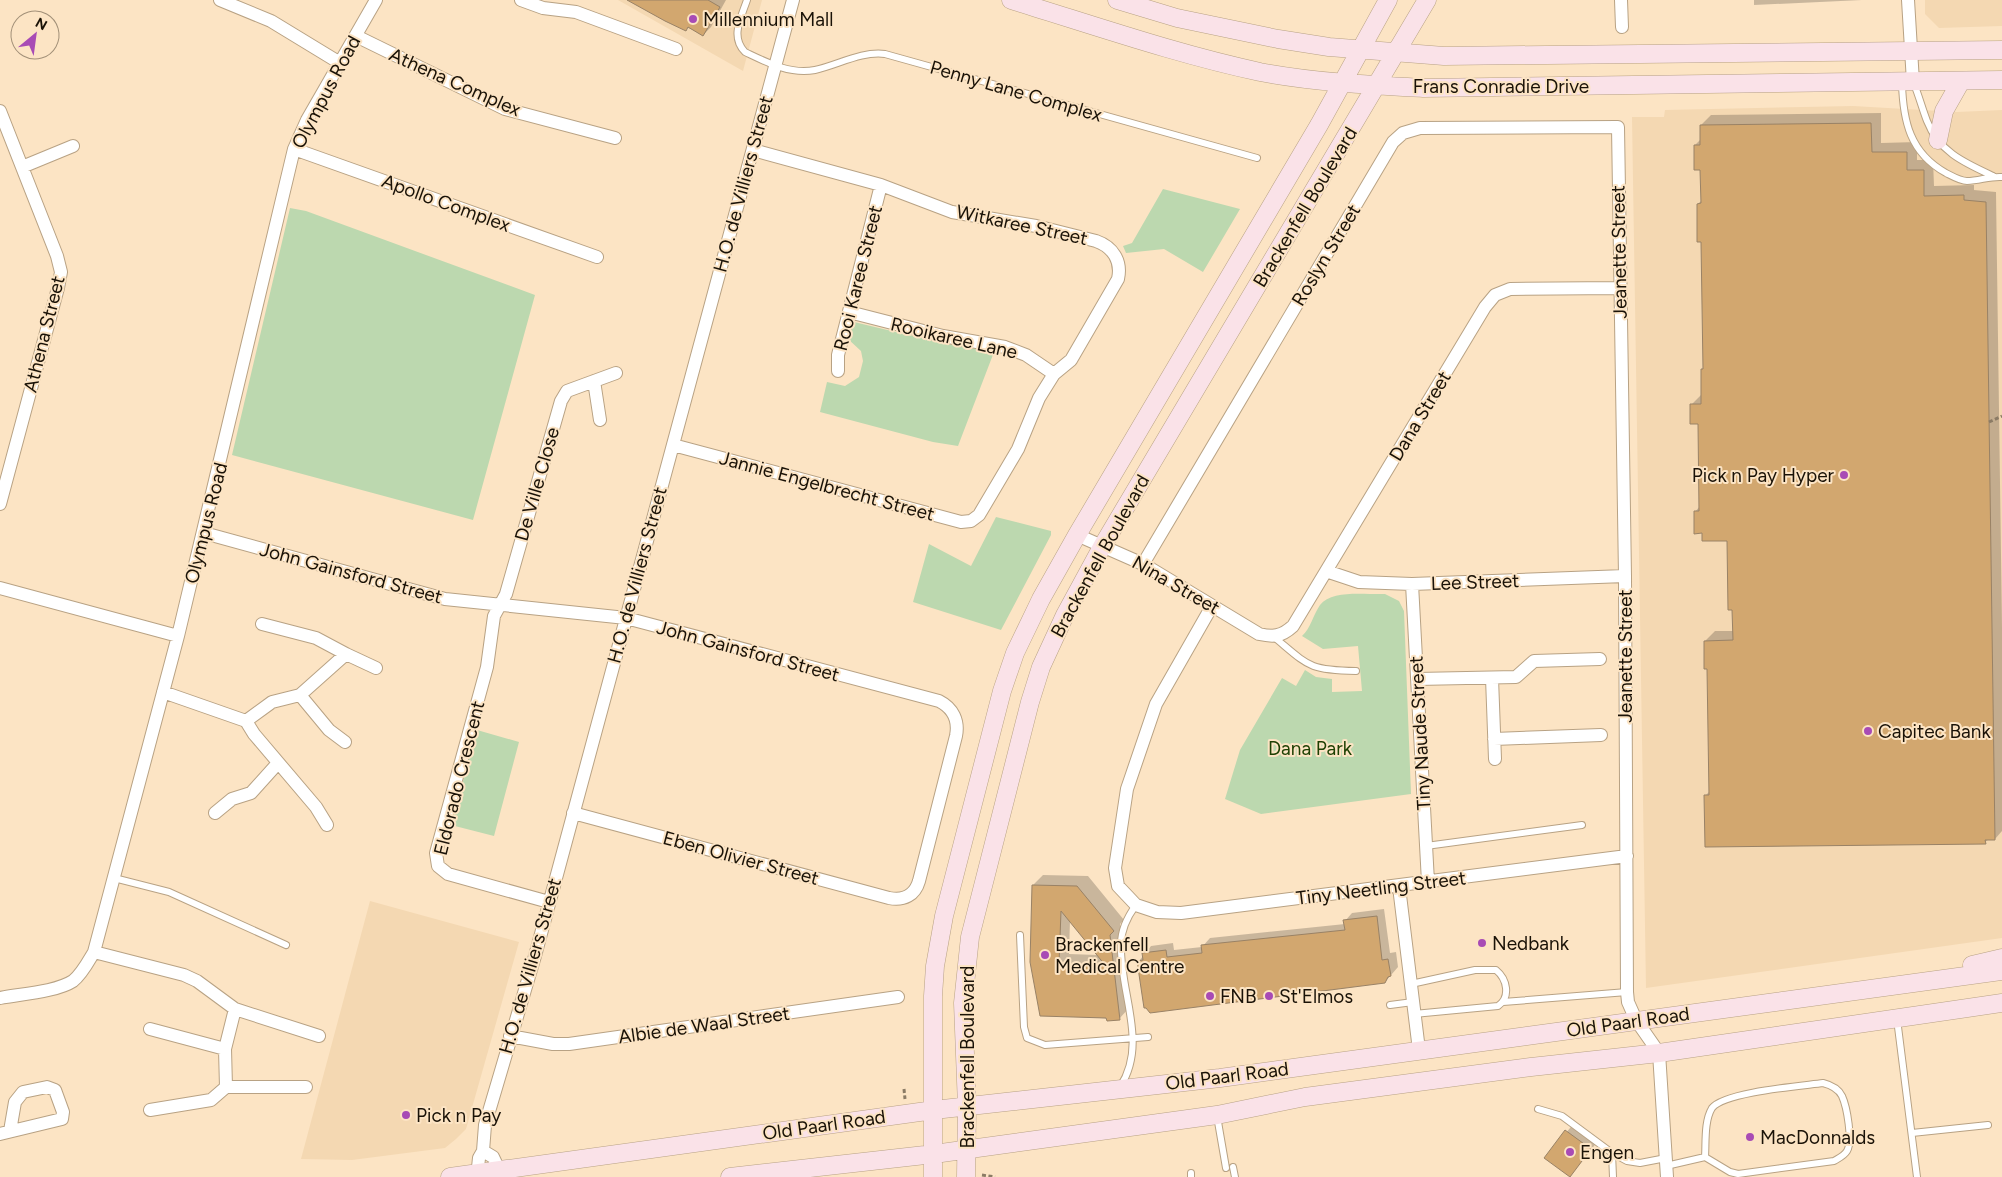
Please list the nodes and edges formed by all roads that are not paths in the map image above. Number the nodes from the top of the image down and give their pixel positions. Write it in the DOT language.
graph roads {
  1 [pos="220,0"];
  2 [pos="376,0"];
  3 [pos="521,0"];
  4 [pos="747,0"];
  5 [pos="793,0"];
  6 [pos="1011,0"];
  7 [pos="1116,0"];
  8 [pos="1388,0"];
  9 [pos="1427,0"];
  10 [pos="1621,0"];
  11 [pos="1908,0"];
  12 [pos="1622,27"];
  13 [pos="356,36"];
  14 [pos="676,49"];
  15 [pos="1361,49"];
  16 [pos="2002,50"];
  17 [pos="1911,51"];
  18 [pos="1396,52"];
  19 [pos="340,63"];
  20 [pos="775,65"];
  21 [pos="2002,80"];
  22 [pos="1961,81"];
  23 [pos="1343,82"];
  24 [pos="1908,82"];
  25 [pos="1377,85"];
  26 [pos="0,111"];
  27 [pos="1618,126"];
  28 [pos="615,138"];
  29 [pos="1938,140"];
  30 [pos="73,146"];
  31 [pos="294,149"];
  32 [pos="752,150"];
  33 [pos="1257,158"];
  34 [pos="22,167"];
  35 [pos="1993,176"];
  36 [pos="2002,177"];
  37 [pos="882,185"];
  38 [pos="597,257"];
  39 [pos="1620,288"];
  40 [pos="849,312"];
  41 [pos="838,371"];
  42 [pos="616,374"];
  43 [pos="1054,374"];
  44 [pos="594,381"];
  45 [pos="600,420"];
  46 [pos="673,445"];
  47 [pos="5,461"];
  48 [pos="0,504"];
  49 [pos="979,514"];
  50 [pos="204,533"];
  51 [pos="1077,535"];
  52 [pos="1103,545"];
  53 [pos="1142,564"];
  54 [pos="1326,571"];
  55 [pos="1625,576"];
  56 [pos="1412,584"];
  57 [pos="0,588"];
  58 [pos="500,605"];
  59 [pos="1212,606"];
  60 [pos="626,618"];
  61 [pos="262,624"];
  62 [pos="178,636"];
  63 [pos="1274,637"];
  64 [pos="346,654"];
  65 [pos="1600,659"];
  66 [pos="376,668"];
  67 [pos="1356,671"];
  68 [pos="1492,678"];
  69 [pos="1417,680"];
  70 [pos="163,692"];
  71 [pos="300,694"];
  72 [pos="246,721"];
  73 [pos="1601,735"];
  74 [pos="1494,739"];
  75 [pos="345,742"];
  76 [pos="1495,759"];
  77 [pos="278,763"];
  78 [pos="216,813"];
  79 [pos="573,813"];
  80 [pos="327,825"];
  81 [pos="1582,825"];
  82 [pos="1426,846"];
  83 [pos="1627,856"];
  84 [pos="114,878"];
  85 [pos="1428,882"];
  86 [pos="1399,887"];
  87 [pos="909,896"];
  88 [pos="549,902"];
  89 [pos="1136,905"];
  90 [pos="1020,935"];
  91 [pos="286,945"];
  92 [pos="94,952"];
  93 [pos="2002,958"];
  94 [pos="2002,971"];
  95 [pos="1932,981"];
  96 [pos="1411,984"];
  97 [pos="1627,992"];
  98 [pos="898,997"];
  99 [pos="0,998"];
  100 [pos="1503,1002"];
  101 [pos="2002,1003"];
  102 [pos="1390,1005"];
  103 [pos="1414,1008"];
  104 [pos="235,1009"];
  105 [pos="1897,1017"];
  106 [pos="1636,1020"];
  107 [pos="150,1030"];
  108 [pos="319,1036"];
  109 [pos="510,1036"];
  110 [pos="1148,1037"];
  111 [pos="1133,1039"];
  112 [pos="225,1049"];
  113 [pos="1419,1050"];
  114 [pos="1659,1053"];
  115 [pos="226,1086"];
  116 [pos="306,1087"];
  117 [pos="1118,1089"];
  118 [pos="967,1106"];
  119 [pos="1538,1109"];
  120 [pos="150,1110"];
  121 [pos="934,1110"];
  122 [pos="1217,1115"];
  123 [pos="1988,1125"];
  124 [pos="5,1133"];
  125 [pos="1912,1134"];
  126 [pos="967,1149"];
  127 [pos="483,1150"];
  128 [pos="1612,1153"];
  129 [pos="934,1154"];
  130 [pos="1705,1157"];
  131 [pos="1666,1167"];
  132 [pos="502,1174"];
  133 [pos="477,1175"];
  134 [pos="974,1176"];
  135 [pos="450,1177"];
  136 [pos="730,1177"];
  137 [pos="933,1177"];
  138 [pos="1234,1177"];
  139 [pos="1613,1177"];
  140 [pos="1917,1177"];
  1 -- 19 [label="street"];
  2 -- 13 [label="street, Olympus Road"];
  3 -- 14 [label="street"];
  4 -- 20 [label="lane, Penny Lane Complex"];
  5 -- 20 [label="street, H.O. de Villiers Street"];
  6 -- 23 [label="street, Frans Conradie Drive"];
  7 -- 15 [label="street, Frans Conradie Drive"];
  8 -- 15 [label="street, Brackenfell Boulevard"];
  9 -- 18 [label="street, Brackenfell Boulevard"];
  10 -- 12 [label="street"];
  11 -- 17 [label="street"];
  13 -- 19 [label="street, Olympus Road"];
  13 -- 28 [label="street, Athena Complex"];
  15 -- 18 [label="street, Frans Conradie Drive"];
  15 -- 23 [label="street, Brackenfell Boulevard"];
  16 -- 17 [label="street, Frans Conradie Drive"];
  17 -- 18 [label="street, Frans Conradie Drive"];
  17 -- 24 [label="street"];
  18 -- 25 [label="street, Brackenfell Boulevard"];
  19 -- 31 [label="street, Olympus Road"];
  20 -- 32 [label="street, H.O. de Villiers Street"];
  20 -- 33 [label="lane, Penny Lane Complex"];
  21 -- 22 [label="street, Frans Conradie Drive"];
  22 -- 24 [label="street, Frans Conradie Drive"];
  22 -- 29 [label="street"];
  23 -- 25 [label="street, Frans Conradie Drive"];
  23 -- 51 [label="street, Brackenfell Boulevard"];
  24 -- 25 [label="street, Frans Conradie Drive"];
  24 -- 29 [label="lane"];
  24 -- 35 [label="lane"];
  25 -- 52 [label="street, Brackenfell Boulevard"];
  26 -- 34 [label="street, Athena Street"];
  27 -- 39 [label="street, Jeanette Street"];
  27 -- 53 [label="street, Roslyn Street"];
  29 -- 35 [label="lane"];
  30 -- 34 [label="street"];
  31 -- 38 [label="street, Apollo Complex"];
  31 -- 50 [label="street, Olympus Road"];
  32 -- 37 [label="street, Witkaree Street"];
  32 -- 46 [label="street, H.O. de Villiers Street"];
  34 -- 47 [label="street, Athena Street"];
  35 -- 36 [label="lane"];
  37 -- 40 [label="street, Rooi Karee Street"];
  37 -- 43 [label="street, Witkaree Street"];
  39 -- 54 [label="street, Dana Street"];
  39 -- 55 [label="street, Jeanette Street"];
  40 -- 41 [label="street, Rooi Karee Street"];
  40 -- 43 [label="street, Rooikaree Lane"];
  42 -- 44 [label="street, De Ville Close"];
  43 -- 49 [label="street, Witkaree Street"];
  44 -- 45 [label="street"];
  44 -- 58 [label="street, De Ville Close"];
  46 -- 49 [label="street, Jannie Engelbrecht Street"];
  46 -- 60 [label="street, H.O. de Villiers Street"];
  47 -- 48 [label="street, Athena Street"];
  50 -- 58 [label="street, John Gainsford Street"];
  50 -- 62 [label="street, Olympus Road"];
  51 -- 52 [label="street, Nina Street"];
  51 -- 121 [label="street, Brackenfell Boulevard"];
  52 -- 53 [label="street, Nina Street"];
  52 -- 118 [label="street, Brackenfell Boulevard"];
  53 -- 59 [label="street, Nina Street"];
  54 -- 56 [label="street, Lee Street"];
  54 -- 63 [label="street, Dana Street"];
  55 -- 56 [label="street, Lee Street"];
  55 -- 83 [label="street, Jeanette Street"];
  56 -- 69 [label="street, Tiny Naude Street"];
  57 -- 62 [label="street"];
  58 -- 60 [label="street, John Gainsford Street"];
  58 -- 88 [label="street, Eldorado Crescent"];
  59 -- 63 [label="street, Nina Street"];
  59 -- 89 [label="street"];
  60 -- 79 [label="street, H.O. de Villiers Street"];
  60 -- 87 [label="street, John Gainsford Street"];
  61 -- 64 [label="street"];
  62 -- 70 [label="street, Olympus Road"];
  63 -- 67 [label="lane"];
  64 -- 66 [label="street"];
  64 -- 71 [label="street"];
  65 -- 68 [label="street"];
  68 -- 69 [label="street"];
  68 -- 74 [label="street"];
  69 -- 82 [label="street, Tiny Naude Street"];
  70 -- 72 [label="street"];
  70 -- 84 [label="street, Olympus Road"];
  71 -- 72 [label="street"];
  71 -- 75 [label="street"];
  72 -- 77 [label="street"];
  73 -- 74 [label="street"];
  74 -- 76 [label="street"];
  77 -- 78 [label="street"];
  77 -- 80 [label="street"];
  79 -- 87 [label="street, Eben Olivier Street"];
  79 -- 88 [label="street, H.O. de Villiers Street"];
  81 -- 82 [label="lane"];
  82 -- 85 [label="street, Tiny Naude Street"];
  83 -- 85 [label="street, Tiny Neetling Street"];
  83 -- 97 [label="street, Jeanette Street"];
  84 -- 91 [label="lane"];
  84 -- 92 [label="street, Olympus Road"];
  85 -- 86 [label="street, Tiny Neetling Street"];
  86 -- 89 [label="street, Tiny Neetling Street"];
  86 -- 96 [label="street"];
  88 -- 109 [label="street, H.O. de Villiers Street"];
  89 -- 111 [label="lane"];
  90 -- 111 [label="lane"];
  92 -- 99 [label="street, Olympus Road"];
  92 -- 104 [label="street"];
  93 -- 95 [label="street"];
  94 -- 95 [label="street, Old Paarl Road"];
  95 -- 106 [label="street, Old Paarl Road"];
  96 -- 100 [label="lane"];
  96 -- 103 [label="street"];
  97 -- 100 [label="lane"];
  97 -- 106 [label="street, Jeanette Street"];
  98 -- 109 [label="street, Albie de Waal Street"];
  100 -- 103 [label="lane"];
  101 -- 105 [label="street, Old Paarl Road"];
  102 -- 103 [label="lane"];
  103 -- 113 [label="street"];
  104 -- 108 [label="street"];
  104 -- 112 [label="street"];
  105 -- 114 [label="street, Old Paarl Road"];
  105 -- 125 [label="lane"];
  106 -- 113 [label="street, Old Paarl Road"];
  106 -- 114 [label="street, Jeanette Street"];
  107 -- 112 [label="street"];
  109 -- 127 [label="street, H.O. de Villiers Street"];
  110 -- 111 [label="lane"];
  111 -- 117 [label="lane"];
  112 -- 115 [label="street"];
  113 -- 117 [label="street, Old Paarl Road"];
  114 -- 122 [label="street, Old Paarl Road"];
  114 -- 131 [label="street"];
  115 -- 116 [label="street"];
  115 -- 120 [label="street"];
  117 -- 118 [label="street, Old Paarl Road"];
  118 -- 121 [label="street, Old Paarl Road"];
  118 -- 126 [label="street, Brackenfell Boulevard"];
  119 -- 128 [label="lane"];
  121 -- 129 [label="street, Brackenfell Boulevard"];
  121 -- 132 [label="street, Old Paarl Road"];
  122 -- 126 [label="street, Old Paarl Road"];
  122 -- 138 [label="lane"];
  123 -- 125 [label="lane"];
  124 -- 124 [label="street"];
  125 -- 140 [label="lane"];
  126 -- 129 [label="street, Old Paarl Road"];
  126 -- 134 [label="street, Brackenfell Boulevard"];
  127 -- 132 [label="street"];
  127 -- 133 [label="street, H.O. de Villiers Street"];
  128 -- 131 [label="lane"];
  128 -- 139 [label="lane"];
  129 -- 136 [label="street, Old Paarl Road"];
  129 -- 137 [label="street, Brackenfell Boulevard"];
  130 -- 130 [label="lane"];
  130 -- 131 [label="lane"];
  132 -- 133 [label="street, Old Paarl Road"];
  133 -- 135 [label="street, Old Paarl Road"];
}
